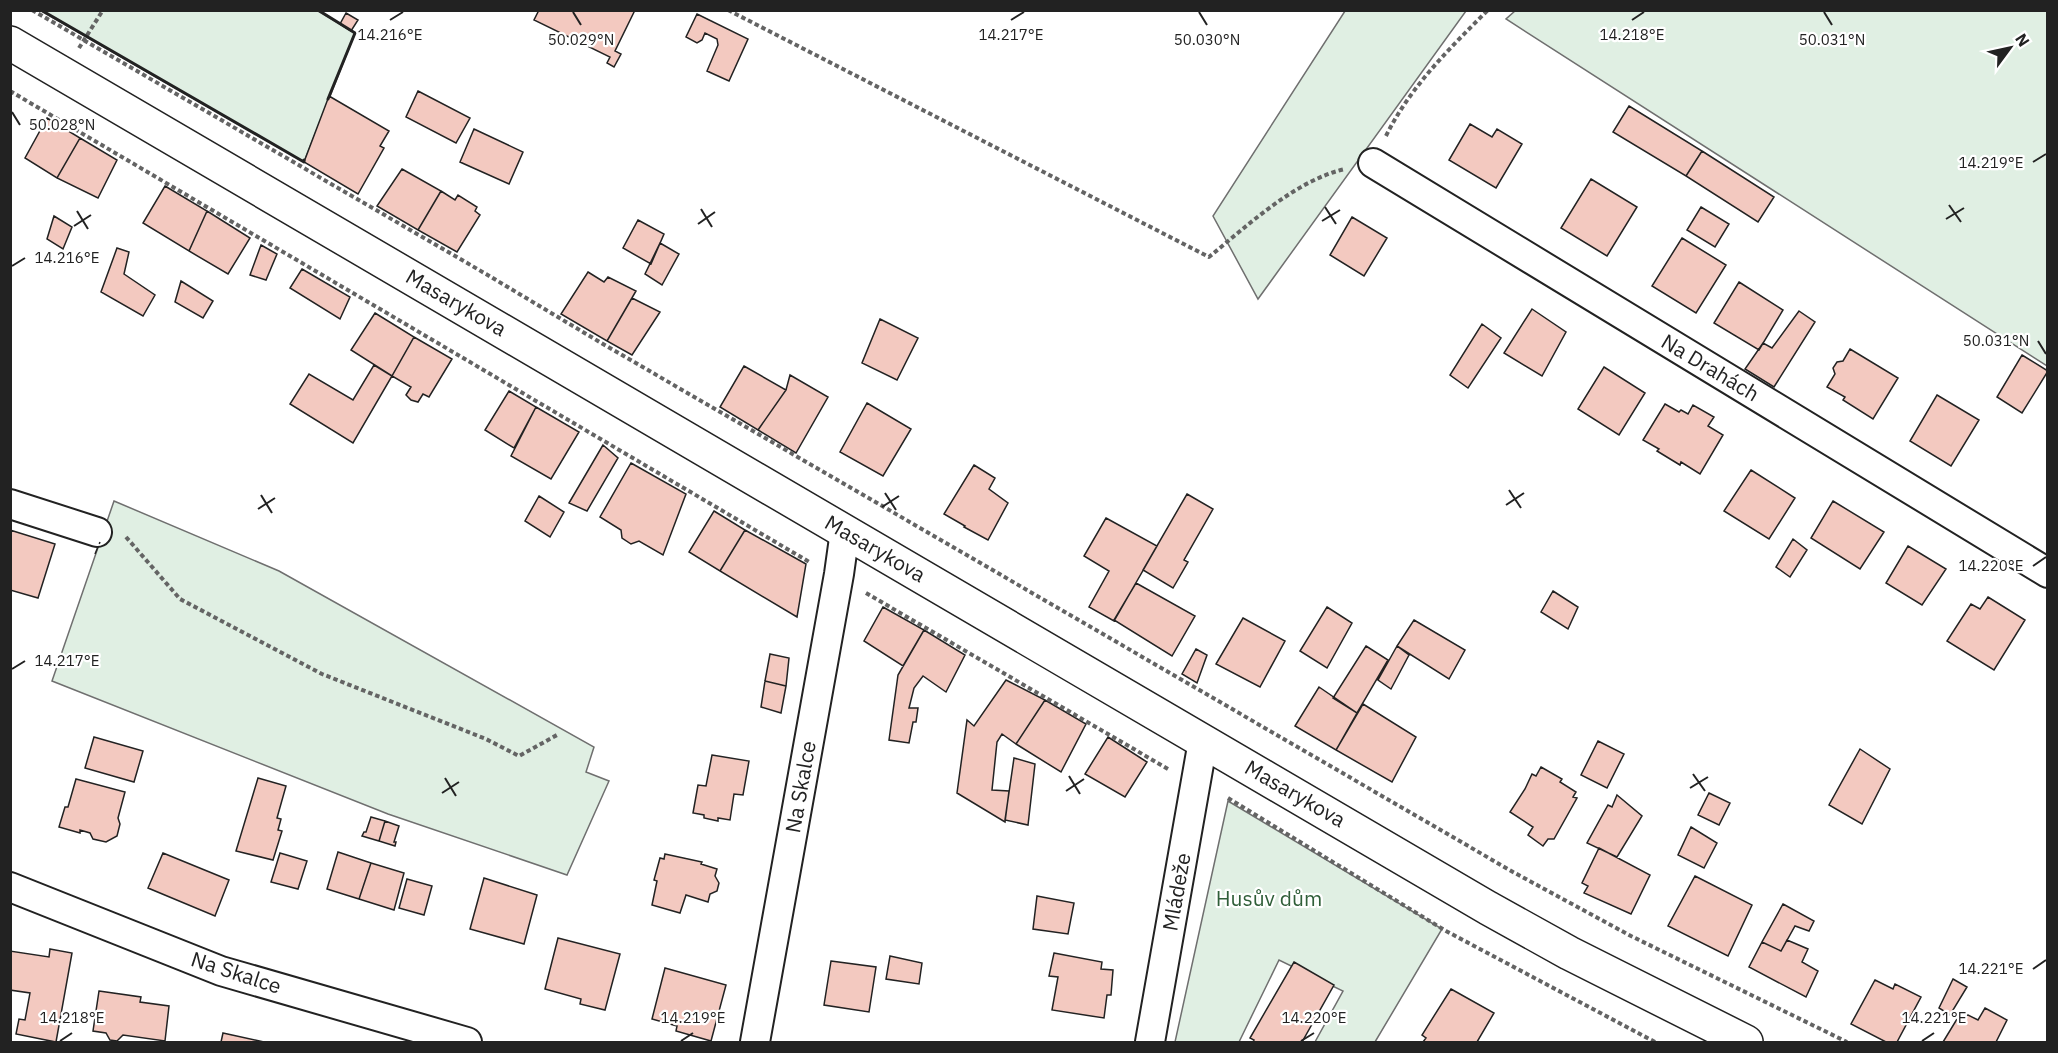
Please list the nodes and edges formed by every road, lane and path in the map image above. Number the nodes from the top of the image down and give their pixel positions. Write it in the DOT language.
graph roads {
  1 [pos="32,10"];
  2 [pos="103,10"];
  3 [pos="728,10"];
  4 [pos="1488,10"];
  5 [pos="84,41"];
  6 [pos="10,43"];
  7 [pos="63,73"];
  8 [pos="10,91"];
  9 [pos="1373,163"];
  10 [pos="10,504"];
  11 [pos="845,531"];
  12 [pos="98,532"];
  13 [pos="815,565"];
  14 [pos="2048,573"];
  15 [pos="858,589"];
  16 [pos="558,735"];
  17 [pos="1203,741"];
  18 [pos="1176,774"];
  19 [pos="1228,798"];
  20 [pos="10,887"];
  21 [pos="467,1042"];
  22 [pos="756,1042"];
  23 [pos="1150,1042"];
  24 [pos="1654,1042"];
  25 [pos="1746,1042"];
  26 [pos="1847,1042"];
  1 -- 5 [label="path"];
  2 -- 5 [label="path"];
  3 -- 9 [label="path"];
  4 -- 9 [label="path"];
  5 -- 7 [label="path"];
  5 -- 26 [label="path"];
  6 -- 7 [label="main road, Masarykova"];
  7 -- 11 [label="main road, Masarykova"];
  8 -- 13 [label="path"];
  9 -- 14 [label="street, Na Drahách"];
  10 -- 12 [label="street"];
  11 -- 17 [label="main road, Masarykova"];
  11 -- 22 [label="street, Na Skalce"];
  12 -- 16 [label="path"];
  15 -- 18 [label="path"];
  17 -- 23 [label="street, Mládeže"];
  17 -- 25 [label="main road, Masarykova"];
  19 -- 24 [label="path"];
  20 -- 21 [label="street, Na Skalce"];
}
